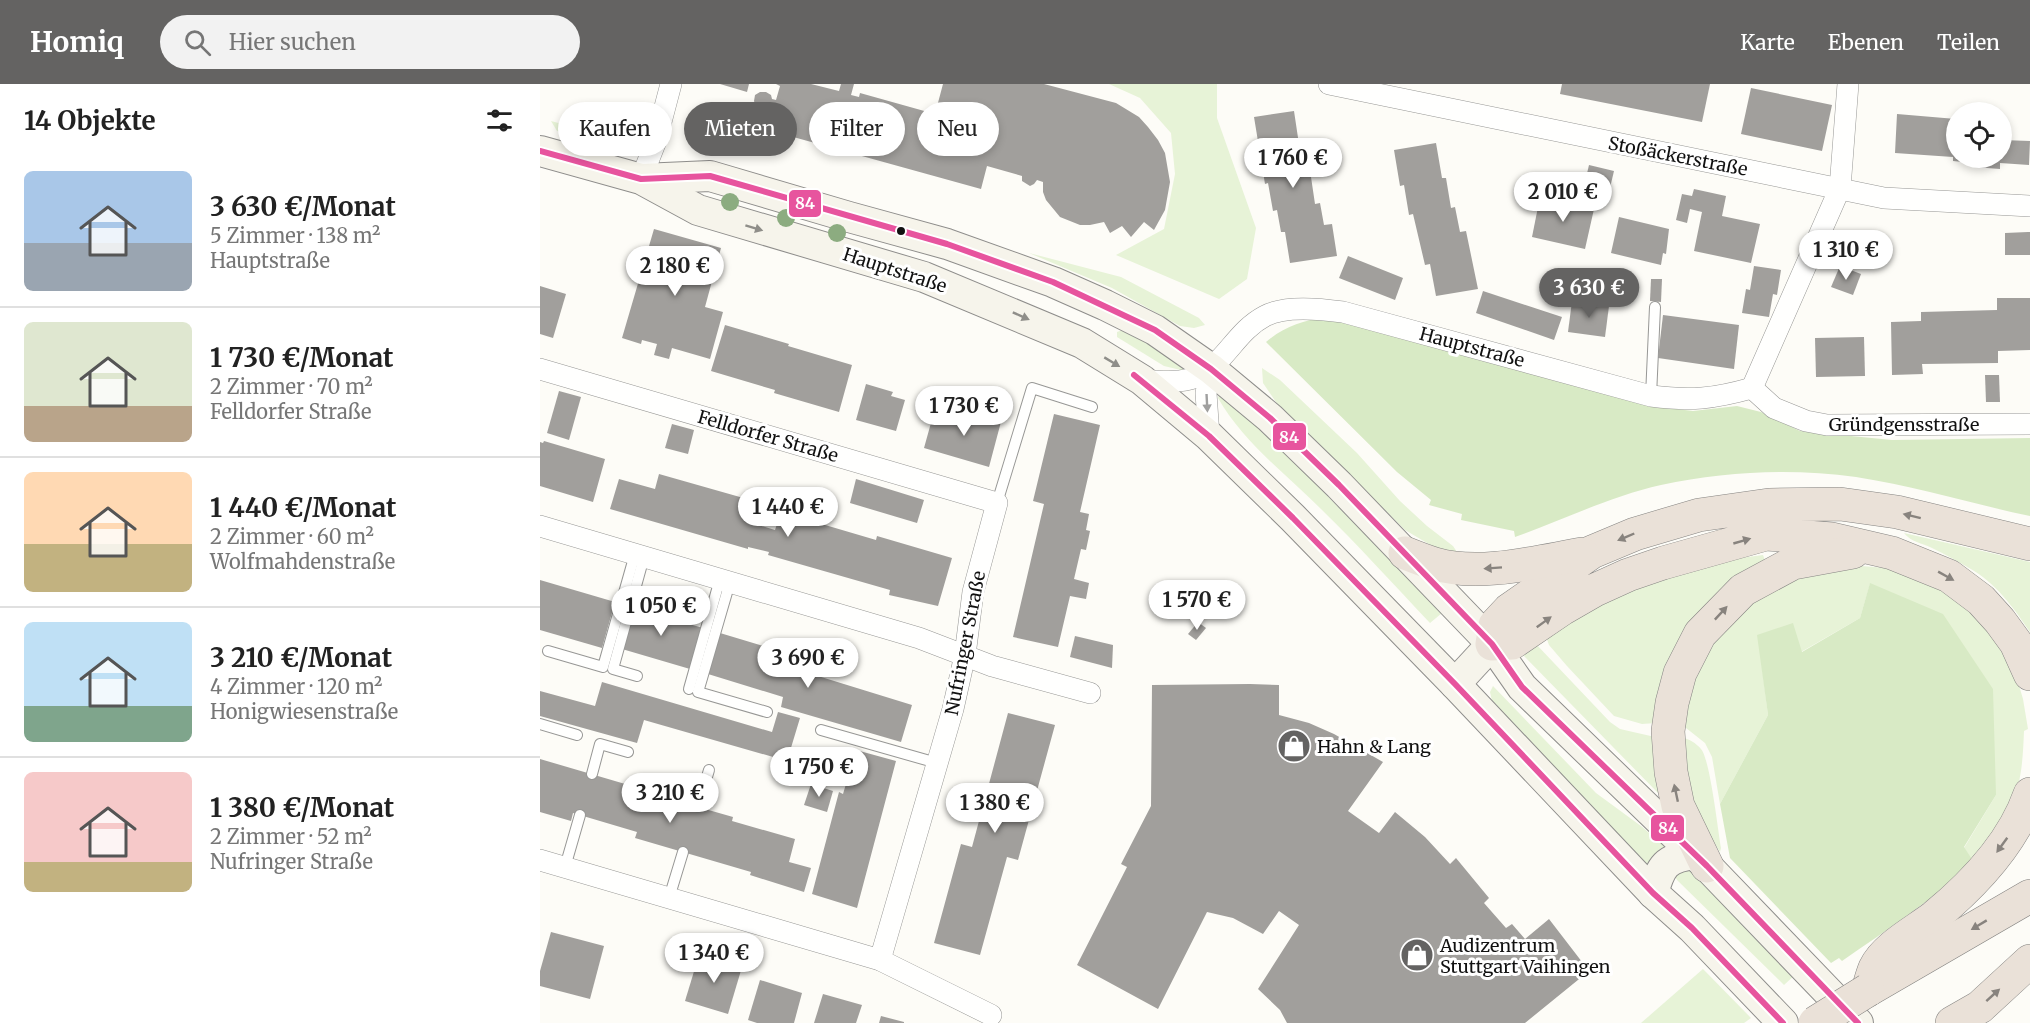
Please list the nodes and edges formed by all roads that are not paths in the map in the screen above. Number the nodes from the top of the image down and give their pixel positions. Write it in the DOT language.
graph roads {
  1 [pos="671,84"];
  2 [pos="1329,84"];
  3 [pos="1848,84"];
  4 [pos="1354,87"];
  5 [pos="540,151"];
  6 [pos="641,179"];
  7 [pos="1840,188"];
  8 [pos="2030,206"];
  9 [pos="1106,305"];
  10 [pos="1655,307"];
  11 [pos="1082,343"];
  12 [pos="540,369"];
  13 [pos="1211,369"];
  14 [pos="1142,380"];
  15 [pos="1752,388"];
  16 [pos="1651,396"];
  17 [pos="1092,407"];
  18 [pos="2030,424"];
  19 [pos="1209,436"];
  20 [pos="997,503"];
  21 [pos="540,526"];
  22 [pos="2030,544"];
  23 [pos="1872,549"];
  24 [pos="1592,552"];
  25 [pos="1405,553"];
  26 [pos="640,555"];
  27 [pos="725,580"];
  28 [pos="1492,644"];
  29 [pos="548,651"];
  30 [pos="965,655"];
  31 [pos="2030,674"];
  32 [pos="637,676"];
  33 [pos="1455,684"];
  34 [pos="689,689"];
  35 [pos="1090,693"];
  36 [pos="767,712"];
  37 [pos="540,724"];
  38 [pos="821,730"];
  39 [pos="577,735"];
  40 [pos="628,752"];
  41 [pos="937,763"];
  42 [pos="709,770"];
  43 [pos="592,774"];
  44 [pos="2030,795"];
  45 [pos="698,807"];
  46 [pos="580,815"];
  47 [pos="683,852"];
  48 [pos="540,860"];
  49 [pos="1701,860"];
  50 [pos="565,867"];
  51 [pos="1653,893"];
  52 [pos="2030,896"];
  53 [pos="669,898"];
  54 [pos="880,960"];
  55 [pos="2030,961"];
  56 [pos="1868,990"];
  57 [pos="991,1015"];
  58 [pos="1783,1023"];
  59 [pos="1815,1023"];
  60 [pos="1858,1023"];
  61 [pos="1952,1023"];
  1 -- 6 [label="street"];
  2 -- 4 [label="street, Stoßäckerstraße"];
  3 -- 7 [label="street"];
  4 -- 7 [label="street, Stoßäckerstraße"];
  5 -- 6 [label="main road, Hauptstraße"];
  6 -- 9 [label="main road, Hauptstraße"];
  6 -- 11 [label="main road, Hauptstraße, one-way"];
  7 -- 8 [label="street, Stoßäckerstraße"];
  7 -- 15 [label="street"];
  9 -- 11 [label="main road"];
  9 -- 13 [label="main road, Hauptstraße"];
  10 -- 16 [label="lane"];
  11 -- 14 [label="main road, Hauptstraße, one-way"];
  12 -- 20 [label="street, Felldorfer Straße"];
  13 -- 14 [label="street, Hauptstraße"];
  13 -- 16 [label="street, Hauptstraße"];
  13 -- 19 [label="street, one-way"];
  13 -- 25 [label="main road, Hauptstraße"];
  14 -- 19 [label="main road, Hauptstraße"];
  15 -- 16 [label="street, Hauptstraße"];
  15 -- 18 [label="street, Gründgensstraße"];
  17 -- 20 [label="lane, Nufringer Straße"];
  19 -- 33 [label="main road, Hauptstraße"];
  20 -- 30 [label="street, Nufringer Straße"];
  21 -- 26 [label="street"];
  22 -- 24 [label="highway, one-way"];
  28 -- 23 [label="highway, one-way"];
  23 -- 31 [label="highway, one-way"];
  49 -- 23 [label="highway, one-way"];
  24 -- 25 [label="highway, one-way"];
  24 -- 28 [label="highway"];
  25 -- 28 [label="main road, Hauptstraße"];
  26 -- 27 [label="street"];
  26 -- 29 [label="lane"];
  26 -- 32 [label="lane"];
  27 -- 30 [label="street"];
  27 -- 34 [label="lane"];
  27 -- 36 [label="lane"];
  28 -- 33 [label="main road"];
  28 -- 49 [label="main road, Hauptstraße"];
  30 -- 35 [label="street"];
  30 -- 41 [label="street, Nufringer Straße"];
  33 -- 51 [label="main road, Hauptstraße"];
  37 -- 39 [label="lane"];
  38 -- 41 [label="lane"];
  40 -- 43 [label="lane"];
  41 -- 54 [label="street, Nufringer Straße"];
  42 -- 45 [label="lane"];
  44 -- 56 [label="highway, one-way"];
  46 -- 50 [label="lane"];
  47 -- 53 [label="lane"];
  48 -- 50 [label="street"];
  49 -- 51 [label="main road"];
  49 -- 60 [label="main road, Hauptstraße"];
  50 -- 53 [label="street"];
  51 -- 58 [label="main road, Hauptstraße"];
  52 -- 56 [label="highway, one-way"];
  53 -- 54 [label="street"];
  54 -- 57 [label="street"];
  61 -- 55 [label="highway, one-way"];
  56 -- 59 [label="highway, bridge"];
}
